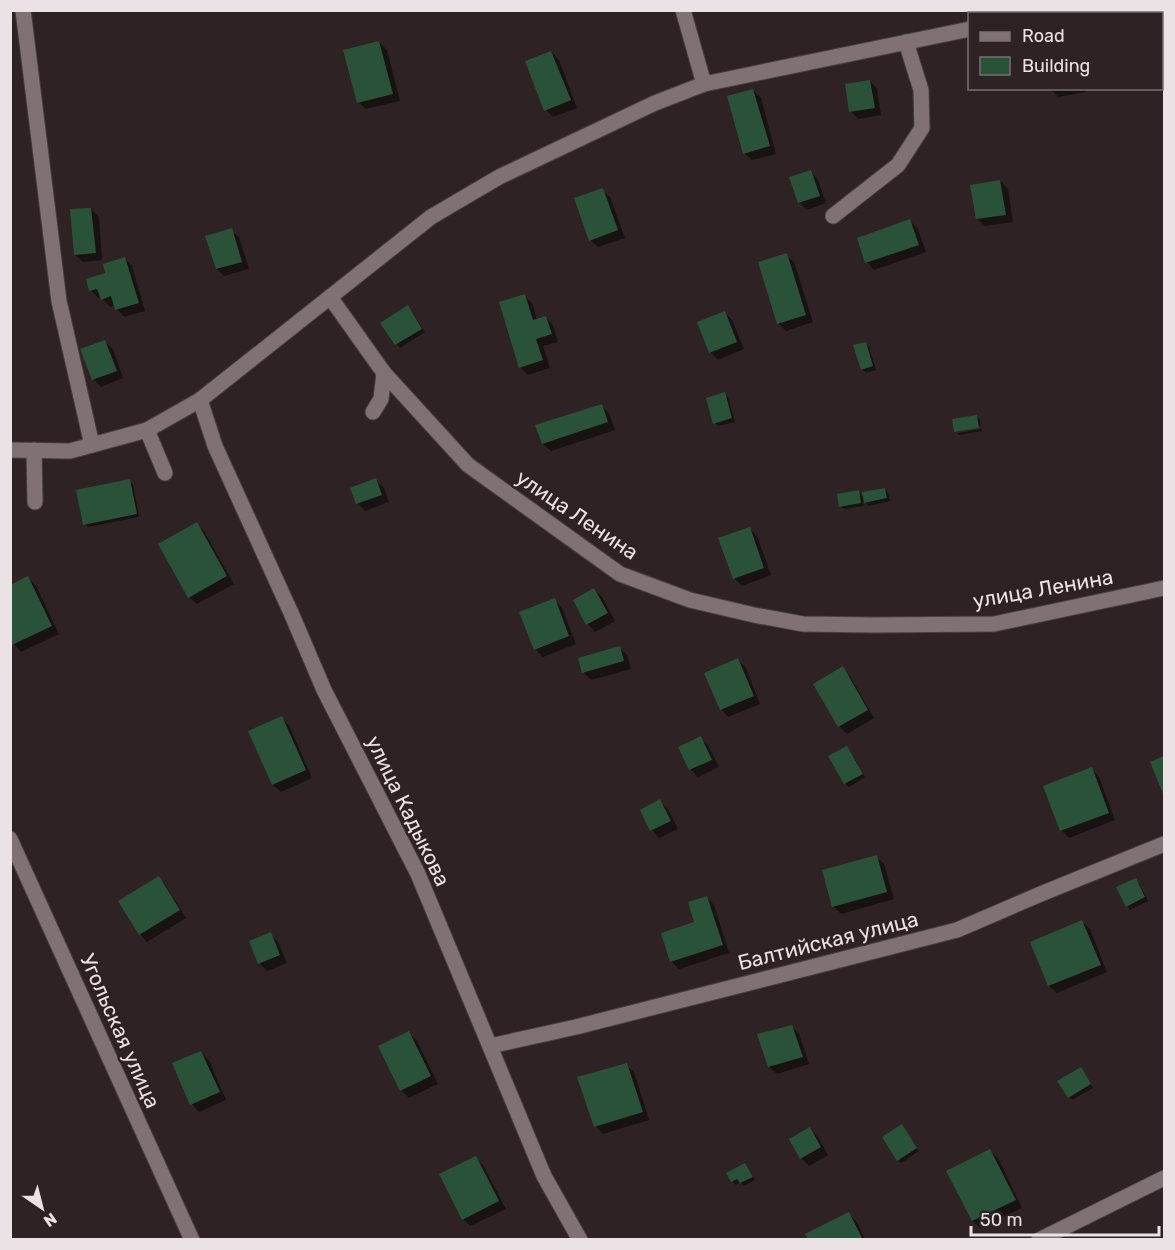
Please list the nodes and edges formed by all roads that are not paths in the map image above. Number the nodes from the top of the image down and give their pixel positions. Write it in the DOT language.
graph roads {
  1 [pos="23,10"];
  2 [pos="683,10"];
  3 [pos="968,29"];
  4 [pos="906,42"];
  5 [pos="704,84"];
  6 [pos="833,216"];
  7 [pos="330,297"];
  8 [pos="384,373"];
  9 [pos="201,400"];
  10 [pos="373,411"];
  11 [pos="147,430"];
  12 [pos="92,445"];
  13 [pos="10,450"];
  14 [pos="34,450"];
  15 [pos="165,473"];
  16 [pos="35,502"];
  17 [pos="1164,588"];
  18 [pos="10,839"];
  19 [pos="1164,844"];
  20 [pos="490,1046"];
  21 [pos="1164,1178"];
  22 [pos="192,1239"];
  23 [pos="580,1239"];
  24 [pos="1039,1239"];
  1 -- 12 [label="street"];
  2 -- 5 [label="street"];
  3 -- 4 [label="street"];
  4 -- 5 [label="street"];
  4 -- 6 [label="street"];
  5 -- 7 [label="street"];
  7 -- 8 [label="street, улица Ленина"];
  7 -- 9 [label="street"];
  8 -- 10 [label="street"];
  8 -- 17 [label="street, улица Ленина"];
  9 -- 11 [label="street"];
  9 -- 20 [label="street, улица Кадыкова"];
  11 -- 12 [label="street"];
  11 -- 15 [label="street"];
  12 -- 14 [label="street"];
  13 -- 14 [label="street"];
  14 -- 16 [label="street"];
  18 -- 22 [label="street, Угольская улица"];
  19 -- 20 [label="street, Балтийская улица"];
  20 -- 23 [label="street, улица Кадыкова"];
  21 -- 24 [label="street"];
}
